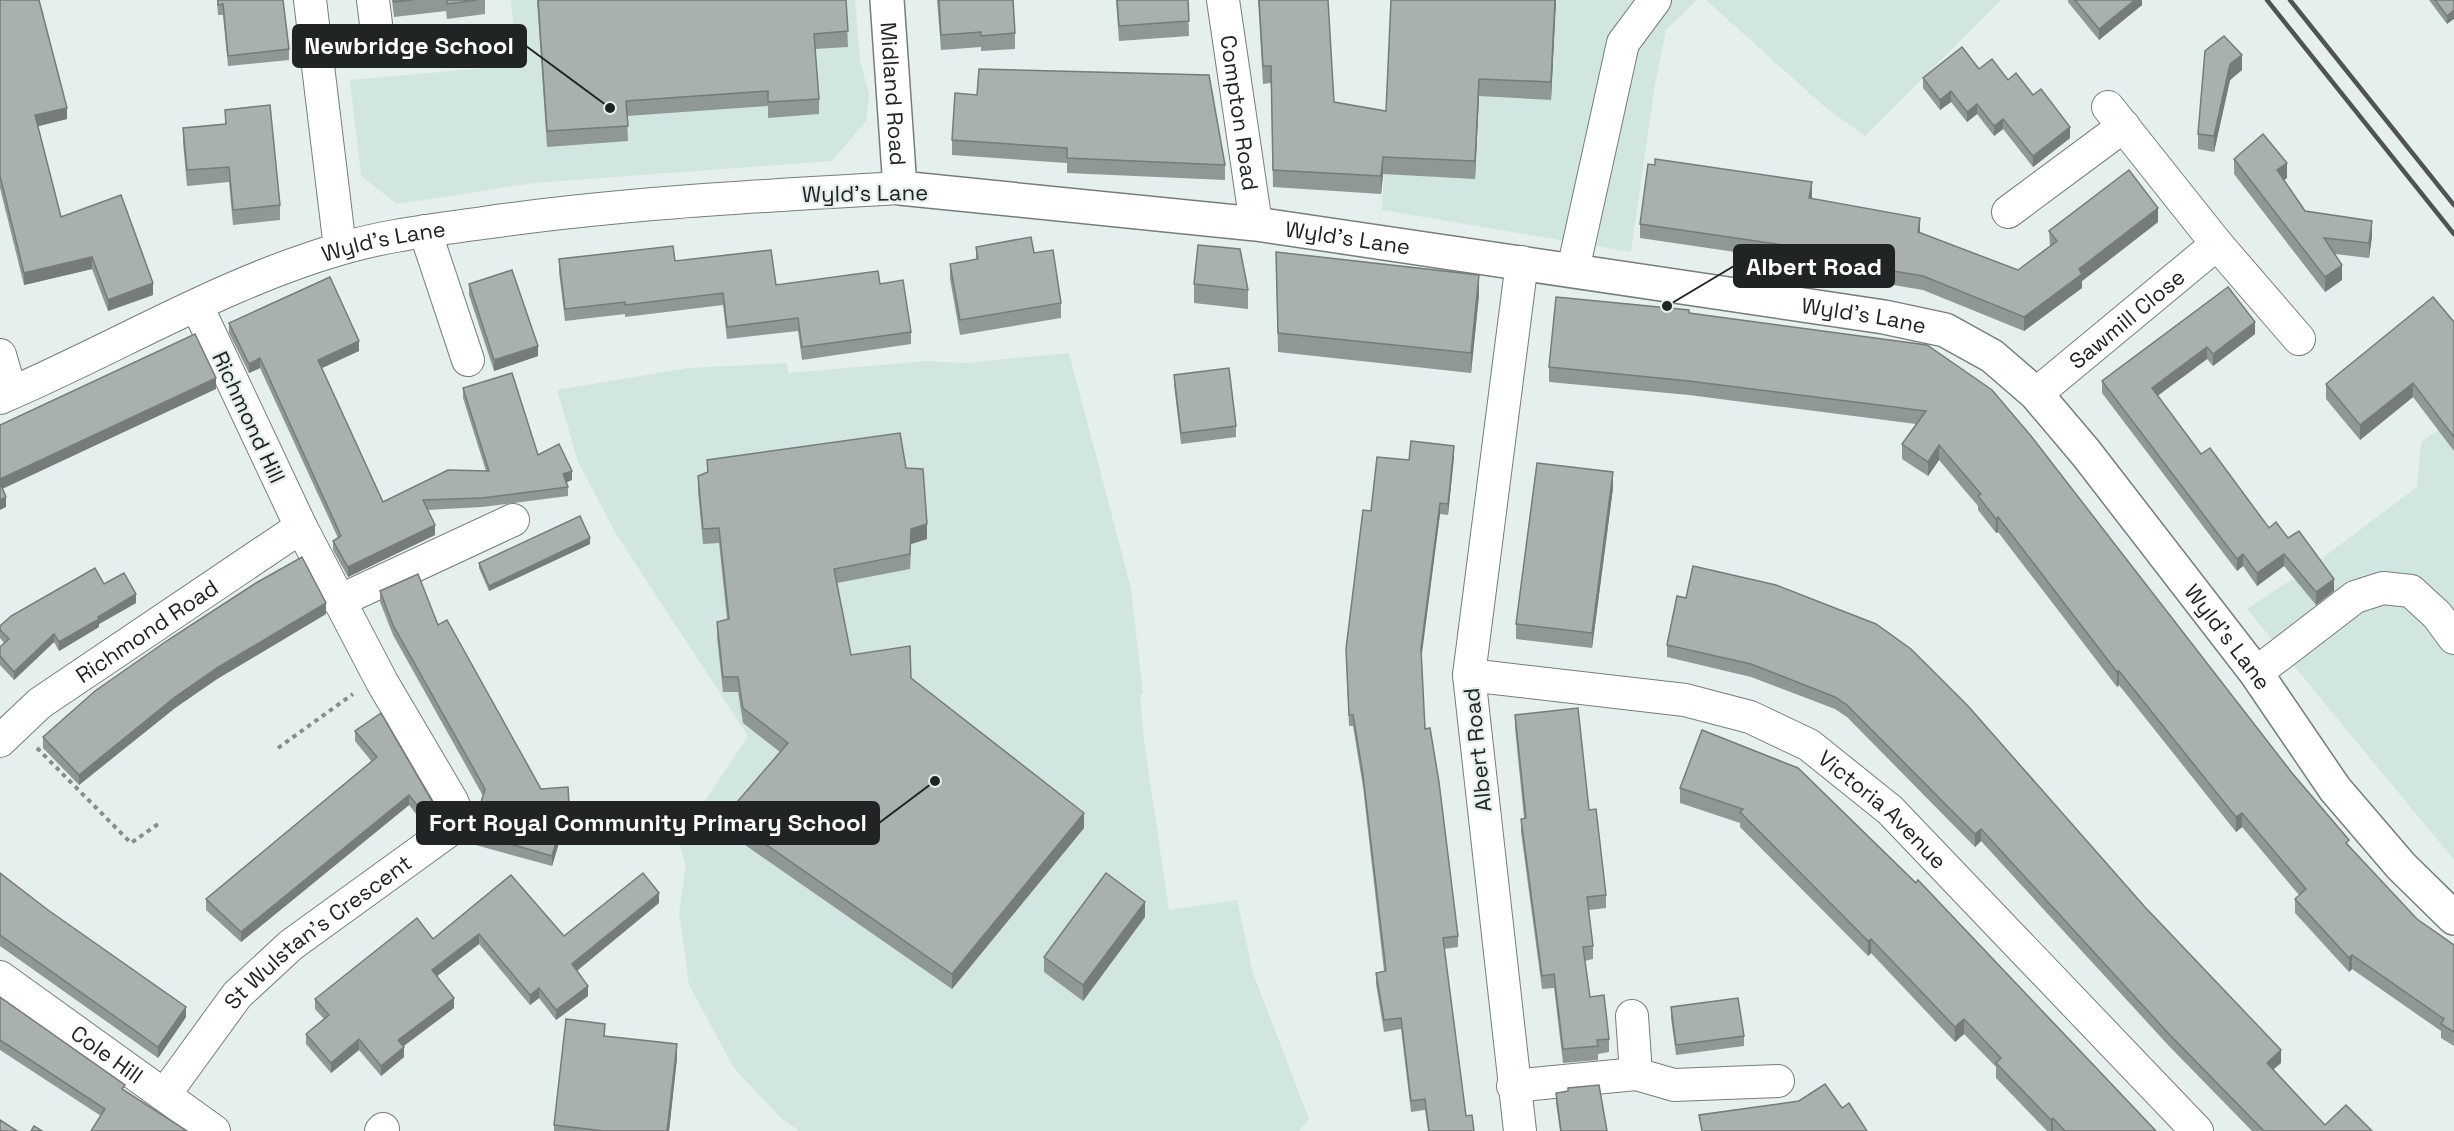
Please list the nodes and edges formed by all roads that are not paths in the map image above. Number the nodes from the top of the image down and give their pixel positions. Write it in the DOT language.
graph roads {
  1 [pos="309,0"];
  2 [pos="373,0"];
  3 [pos="887,0"];
  4 [pos="1223,0"];
  5 [pos="1655,0"];
  6 [pos="422,44"];
  7 [pos="900,188"];
  8 [pos="2008,212"];
  9 [pos="1256,224"];
  10 [pos="425,231"];
  11 [pos="2217,244"];
  12 [pos="340,248"];
  13 [pos="1522,262"];
  14 [pos="1572,270"];
  15 [pos="197,306"];
  16 [pos="2299,339"];
  17 [pos="0,355"];
  18 [pos="468,360"];
  19 [pos="2036,394"];
  20 [pos="5,395"];
  21 [pos="513,520"];
  22 [pos="301,526"];
  23 [pos="339,601"];
  24 [pos="2454,638"];
  25 [pos="2256,673"];
  26 [pos="1469,675"];
  27 [pos="8,734"];
  28 [pos="2454,918"];
  29 [pos="0,977"];
  30 [pos="1632,1016"];
  31 [pos="1636,1074"];
  32 [pos="1778,1081"];
  33 [pos="1513,1086"];
  34 [pos="165,1094"];
  35 [pos="214,1131"];
  36 [pos="1520,1131"];
  37 [pos="2197,1131"];
  1 -- 12 [label="street"];
  2 -- 6 [label="street"];
  3 -- 7 [label="main road, Midland Road"];
  4 -- 9 [label="street, Compton Road"];
  5 -- 14 [label="street"];
  7 -- 9 [label="main road, Wyld's Lane"];
  7 -- 10 [label="street, Wyld's Lane"];
  8 -- 11 [label="street"];
  9 -- 13 [label="main road, Wyld's Lane"];
  10 -- 12 [label="street, Wyld's Lane"];
  10 -- 18 [label="street"];
  11 -- 16 [label="street"];
  11 -- 19 [label="street, Sawmill Close"];
  12 -- 15 [label="street, Wyld's Lane"];
  13 -- 14 [label="main road, Wyld's Lane"];
  13 -- 26 [label="street, Albert Road"];
  14 -- 19 [label="main road, Wyld's Lane"];
  15 -- 20 [label="street, Wyld's Lane"];
  15 -- 22 [label="street, Richmond Hill"];
  17 -- 20 [label="street"];
  19 -- 25 [label="main road, Wyld's Lane"];
  21 -- 23 [label="street"];
  22 -- 23 [label="street, St Wulstan's Crescent"];
  22 -- 27 [label="street, Richmond Road"];
  23 -- 34 [label="street, St Wulstan's Crescent"];
  24 -- 25 [label="street"];
  25 -- 28 [label="main road, Wyld's Lane"];
  26 -- 33 [label="street, Albert Road"];
  26 -- 37 [label="street, Victoria Avenue"];
  29 -- 34 [label="street, Cole Hill"];
  30 -- 31 [label="street"];
  31 -- 32 [label="street"];
  31 -- 33 [label="street"];
  33 -- 36 [label="street, Albert Road"];
  34 -- 35 [label="street, Cole Hill"];
}
